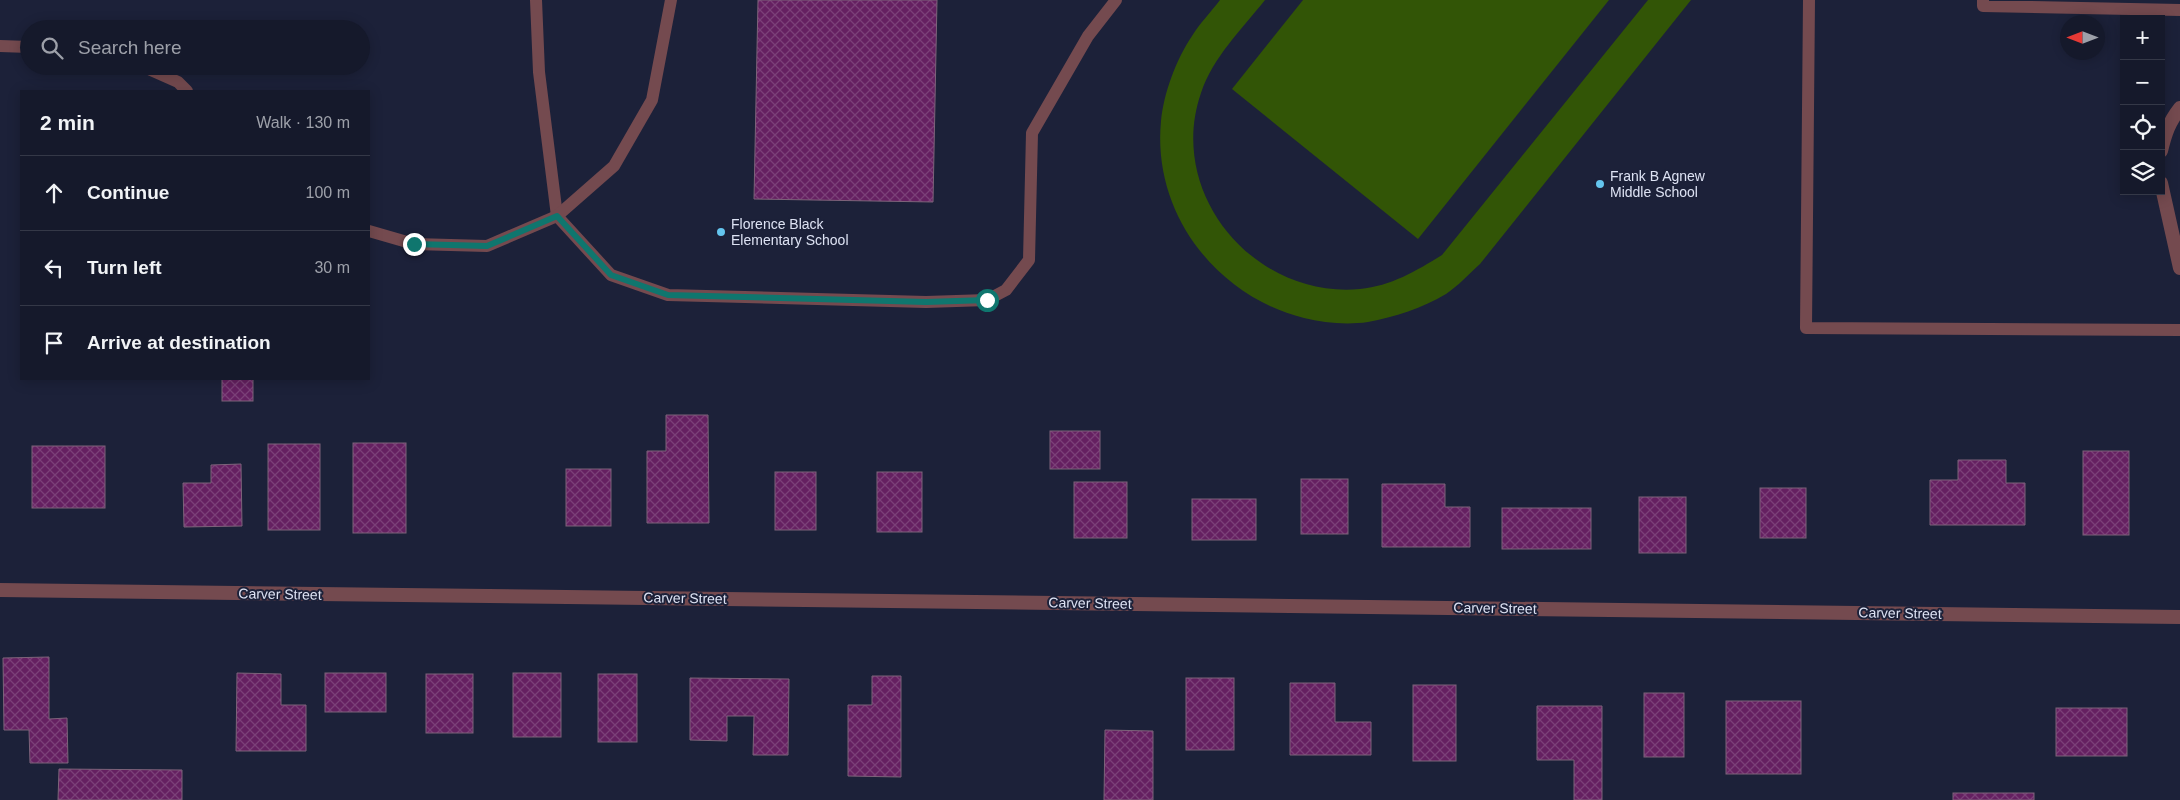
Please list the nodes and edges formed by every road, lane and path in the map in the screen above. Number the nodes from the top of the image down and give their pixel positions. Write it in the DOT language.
graph roads {
  1 [pos="536,0"];
  2 [pos="671,0"];
  3 [pos="1116,0"];
  4 [pos="1809,0"];
  5 [pos="1983,0"];
  6 [pos="2180,10"];
  7 [pos="0,46"];
  8 [pos="20,47"];
  9 [pos="162,75"];
  10 [pos="186,90"];
  11 [pos="2180,108"];
  12 [pos="2161,150"];
  13 [pos="2164,195"];
  14 [pos="557,216"];
  15 [pos="370,232"];
  16 [pos="2180,268"];
  17 [pos="2180,330"];
  18 [pos="0,590"];
  19 [pos="2180,616"];
  1 -- 14 [label="lane"];
  2 -- 14 [label="lane"];
  3 -- 14 [label="lane"];
  4 -- 17 [label="lane"];
  5 -- 6 [label="lane"];
  7 -- 8 [label="lane"];
  9 -- 10 [label="lane"];
  11 -- 12 [label="street"];
  13 -- 16 [label="street"];
  14 -- 15 [label="lane"];
  18 -- 19 [label="street, Carver Street"];
}
